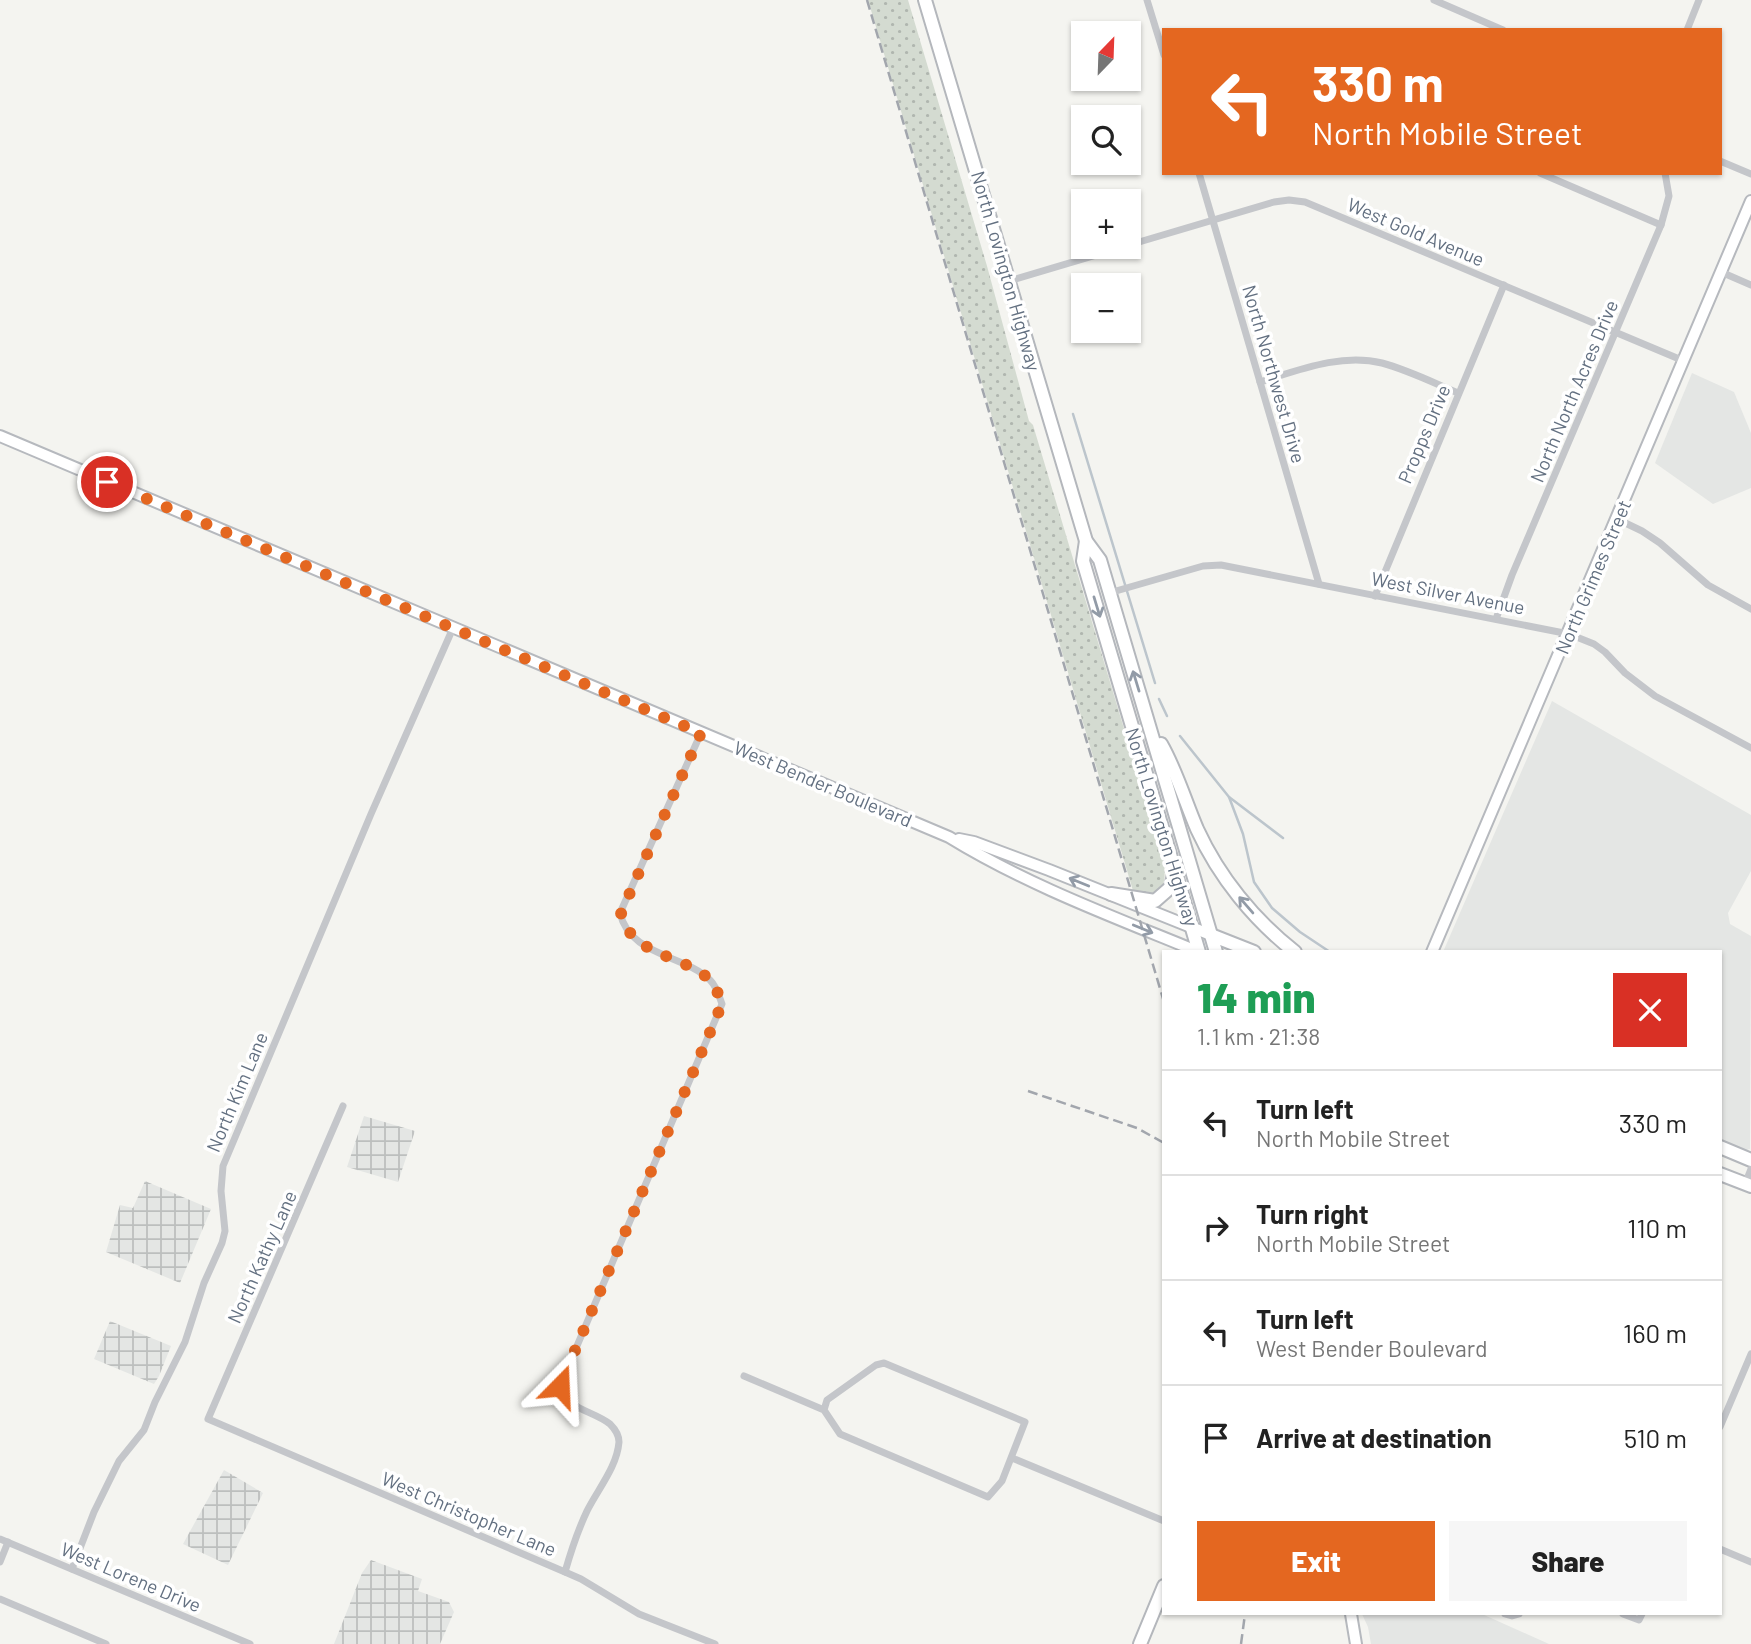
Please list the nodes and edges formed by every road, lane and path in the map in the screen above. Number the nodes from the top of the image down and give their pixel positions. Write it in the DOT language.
graph roads {
  1 [pos="925,0"];
  2 [pos="1147,0"];
  3 [pos="1433,0"];
  4 [pos="1699,0"];
  5 [pos="1498,28"];
  6 [pos="1688,28"];
  7 [pos="1162,49"];
  8 [pos="1722,162"];
  9 [pos="1751,174"];
  10 [pos="1200,175"];
  11 [pos="1545,175"];
  12 [pos="1665,175"];
  13 [pos="1751,201"];
  14 [pos="1213,220"];
  15 [pos="1661,225"];
  16 [pos="1141,241"];
  17 [pos="1083,259"];
  18 [pos="1721,272"];
  19 [pos="1009,281"];
  20 [pos="1504,285"];
  21 [pos="1751,285"];
  22 [pos="1617,333"];
  23 [pos="1684,360"];
  24 [pos="1260,383"];
  25 [pos="1458,393"];
  26 [pos="0,436"];
  27 [pos="1617,519"];
  28 [pos="1086,541"];
  29 [pos="1319,584"];
  30 [pos="1109,593"];
  31 [pos="1375,596"];
  32 [pos="1751,609"];
  33 [pos="1496,619"];
  34 [pos="453,628"];
  35 [pos="1569,634"];
  36 [pos="1150,730"];
  37 [pos="701,733"];
  38 [pos="1751,748"];
  39 [pos="949,837"];
  40 [pos="1175,870"];
  41 [pos="1111,894"];
  42 [pos="1192,927"];
  43 [pos="1211,934"];
  44 [pos="1194,950"];
  45 [pos="1198,950"];
  46 [pos="1215,950"];
  47 [pos="1249,950"];
  48 [pos="1293,950"];
  49 [pos="1433,950"];
  50 [pos="343,1106"];
  51 [pos="1722,1148"];
  52 [pos="1751,1160"];
  53 [pos="1751,1169"];
  54 [pos="1722,1175"];
  55 [pos="1748,1185"];
  56 [pos="1751,1354"];
  57 [pos="744,1376"];
  58 [pos="824,1410"];
  59 [pos="208,1419"];
  60 [pos="1722,1422"];
  61 [pos="1012,1458"];
  62 [pos="1162,1520"];
  63 [pos="0,1539"];
  64 [pos="8,1542"];
  65 [pos="1722,1550"];
  66 [pos="0,1562"];
  67 [pos="1751,1562"];
  68 [pos="72,1569"];
  69 [pos="565,1572"];
  70 [pos="1162,1591"];
  71 [pos="0,1599"];
  72 [pos="1351,1615"];
  73 [pos="100,1643"];
  74 [pos="250,1644"];
  75 [pos="715,1644"];
  76 [pos="1140,1644"];
  77 [pos="1356,1644"];
  1 -- 19 [label="main road, North Lovington Highway"];
  2 -- 7 [label="street"];
  3 -- 5 [label="street"];
  4 -- 6 [label="street"];
  8 -- 9 [label="street"];
  10 -- 14 [label="street, North Northwest Drive"];
  11 -- 15 [label="street"];
  12 -- 15 [label="street, North North Acres Drive"];
  13 -- 18 [label="main road, North Grimes Street"];
  14 -- 16 [label="street, West Gold Avenue"];
  14 -- 20 [label="street, West Gold Avenue"];
  14 -- 24 [label="street, North Northwest Drive"];
  15 -- 22 [label="street, North North Acres Drive"];
  17 -- 19 [label="street"];
  18 -- 21 [label="street"];
  18 -- 23 [label="main road, North Grimes Street"];
  19 -- 28 [label="main road, North Lovington Highway"];
  20 -- 22 [label="street, West Gold Avenue"];
  20 -- 25 [label="street, Propps Drive"];
  22 -- 23 [label="street, West Gold Avenue"];
  22 -- 33 [label="street, North North Acres Drive"];
  23 -- 27 [label="main road, North Grimes Street"];
  24 -- 25 [label="street"];
  24 -- 29 [label="street, North Northwest Drive"];
  25 -- 31 [label="street, Propps Drive"];
  26 -- 34 [label="main road, West Bender Boulevard"];
  27 -- 32 [label="street"];
  27 -- 35 [label="main road, North Grimes Street"];
  28 -- 30 [label="main road, North Lovington Highway"];
  28 -- 40 [label="main road, North Lovington Highway, one-way"];
  29 -- 30 [label="street, West Silver Avenue"];
  29 -- 31 [label="street, West Silver Avenue"];
  36 -- 30 [label="main road, North Lovington Highway, one-way"];
  31 -- 33 [label="street, West Silver Avenue"];
  33 -- 35 [label="street, West Silver Avenue"];
  34 -- 37 [label="main road, West Bender Boulevard"];
  34 -- 68 [label="street, North Kim Lane"];
  35 -- 38 [label="street, West Silver Avenue"];
  35 -- 49 [label="main road, North Grimes Street"];
  36 -- 43 [label="main road, North Lovington Highway"];
  48 -- 36 [label="main road, one-way"];
  37 -- 39 [label="main road, West Bender Boulevard"];
  37 -- 69 [label="street"];
  41 -- 39 [label="main road, West Bender Boulevard, one-way"];
  39 -- 44 [label="main road, West Bender Boulevard, one-way"];
  40 -- 41 [label="main road"];
  40 -- 42 [label="main road, North Lovington Highway"];
  41 -- 42 [label="main road, West Bender Boulevard"];
  42 -- 43 [label="main road, West Bender Boulevard"];
  42 -- 45 [label="main road, North Lovington Highway"];
  43 -- 46 [label="main road, North Lovington Highway"];
  43 -- 47 [label="main road, West Bender Boulevard"];
  50 -- 59 [label="street, North Kathy Lane"];
  51 -- 52 [label="main road"];
  53 -- 55 [label="street"];
  54 -- 55 [label="main road"];
  56 -- 60 [label="street"];
  57 -- 58 [label="street"];
  58 -- 61 [label="street"];
  58 -- 61 [label="street"];
  59 -- 69 [label="street, West Christopher Lane"];
  61 -- 62 [label="street"];
  63 -- 64 [label="street, West Lorene Drive"];
  64 -- 66 [label="street"];
  64 -- 68 [label="street, West Lorene Drive"];
  65 -- 67 [label="street"];
  68 -- 74 [label="street, West Lorene Drive"];
  69 -- 75 [label="street, West Christopher Lane"];
  70 -- 76 [label="main road"];
  71 -- 73 [label="street"];
  72 -- 77 [label="main road"];
}
